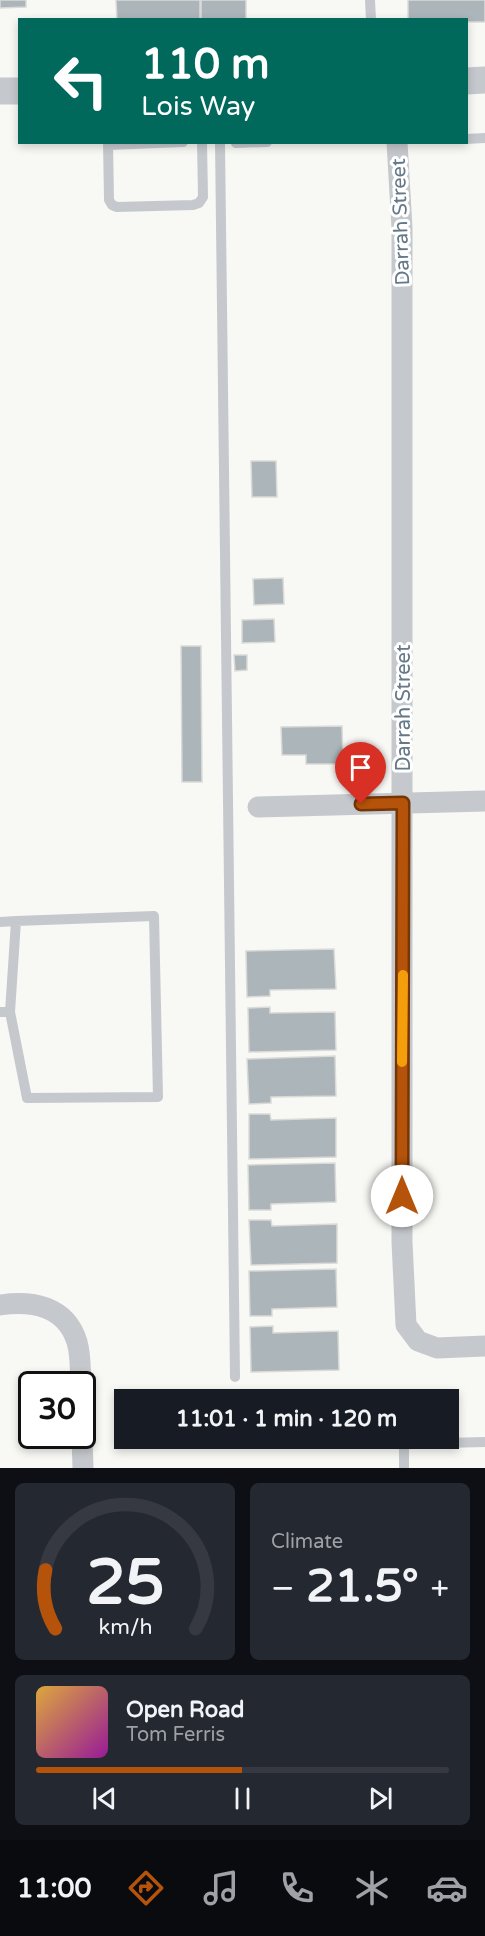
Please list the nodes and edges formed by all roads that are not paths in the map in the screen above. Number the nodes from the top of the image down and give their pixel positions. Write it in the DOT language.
graph roads {
  1 [pos="370,0"];
  2 [pos="371,18"];
  3 [pos="485,80"];
  4 [pos="468,81"];
  5 [pos="18,90"];
  6 [pos="0,91"];
  7 [pos="468,138"];
  8 [pos="485,138"];
  9 [pos="108,144"];
  10 [pos="202,144"];
  11 [pos="220,144"];
  12 [pos="397,144"];
  13 [pos="485,801"];
  14 [pos="403,803"];
  15 [pos="258,807"];
  16 [pos="16,921"];
  17 [pos="0,922"];
  18 [pos="5,1012"];
  19 [pos="0,1305"];
  20 [pos="485,1346"];
  21 [pos="80,1371"];
  22 [pos="236,1377"];
  23 [pos="485,1442"];
  24 [pos="82,1449"];
  25 [pos="83,1468"];
  26 [pos="404,1468"];
  1 -- 2 [label="lane"];
  3 -- 4 [label="street"];
  5 -- 6 [label="street"];
  7 -- 8 [label="lane"];
  9 -- 10 [label="lane"];
  11 -- 22 [label="lane"];
  12 -- 14 [label="street, Darrah Street"];
  13 -- 14 [label="street"];
  14 -- 15 [label="street"];
  14 -- 20 [label="street, Darrah Street"];
  16 -- 17 [label="lane"];
  16 -- 18 [label="lane"];
  16 -- 18 [label="lane"];
  19 -- 21 [label="street"];
  23 -- 26 [label="lane"];
  24 -- 25 [label="street"];
}
